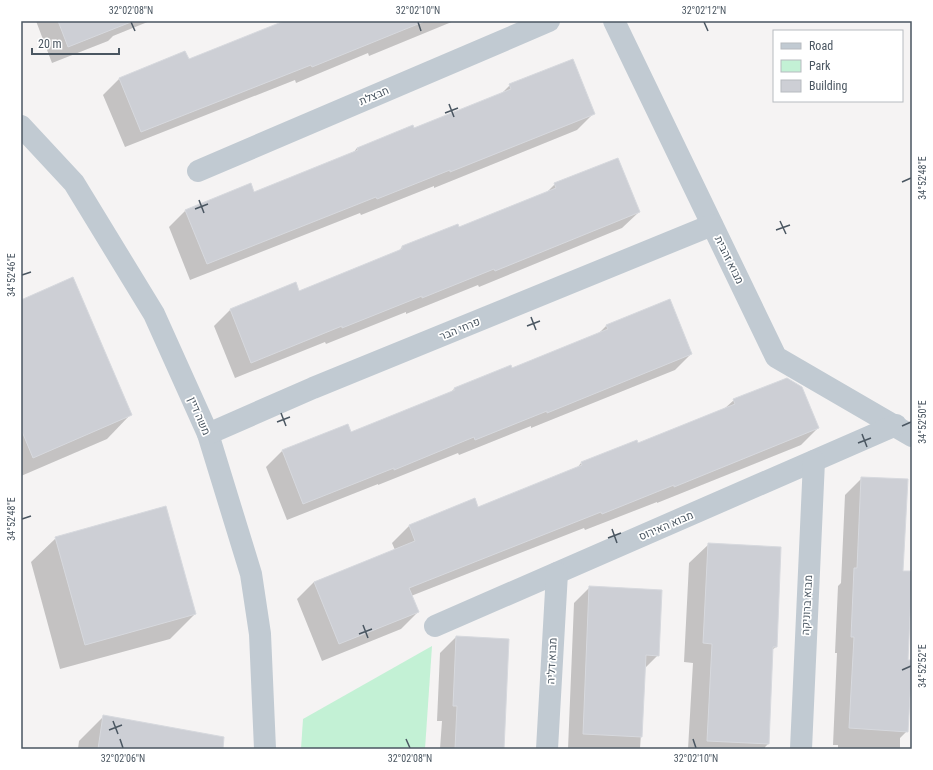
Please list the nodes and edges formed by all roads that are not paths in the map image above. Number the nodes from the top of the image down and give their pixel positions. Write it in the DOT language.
graph roads {
  1 [pos="549,21"];
  2 [pos="614,21"];
  3 [pos="21,126"];
  4 [pos="198,171"];
  5 [pos="712,226"];
  6 [pos="904,431"];
  7 [pos="208,434"];
  8 [pos="814,461"];
  9 [pos="557,573"];
  10 [pos="435,626"];
  11 [pos="265,749"];
  12 [pos="547,749"];
  13 [pos="801,749"];
  1 -- 4 [label="street, חבצלת"];
  2 -- 5 [label="street, מבוא זהבית"];
  3 -- 7 [label="street, משה דיין"];
  5 -- 6 [label="street, מבוא זהבית"];
  5 -- 7 [label="street, פרחי הבר"];
  6 -- 8 [label="street, מבוא האירוס"];
  7 -- 11 [label="street, משה דיין"];
  8 -- 9 [label="street, מבוא האירוס"];
  8 -- 13 [label="street, מבוא ברוניקה"];
  9 -- 10 [label="street, מבוא האירוס"];
  9 -- 12 [label="street, מבוא דליה"];
}
